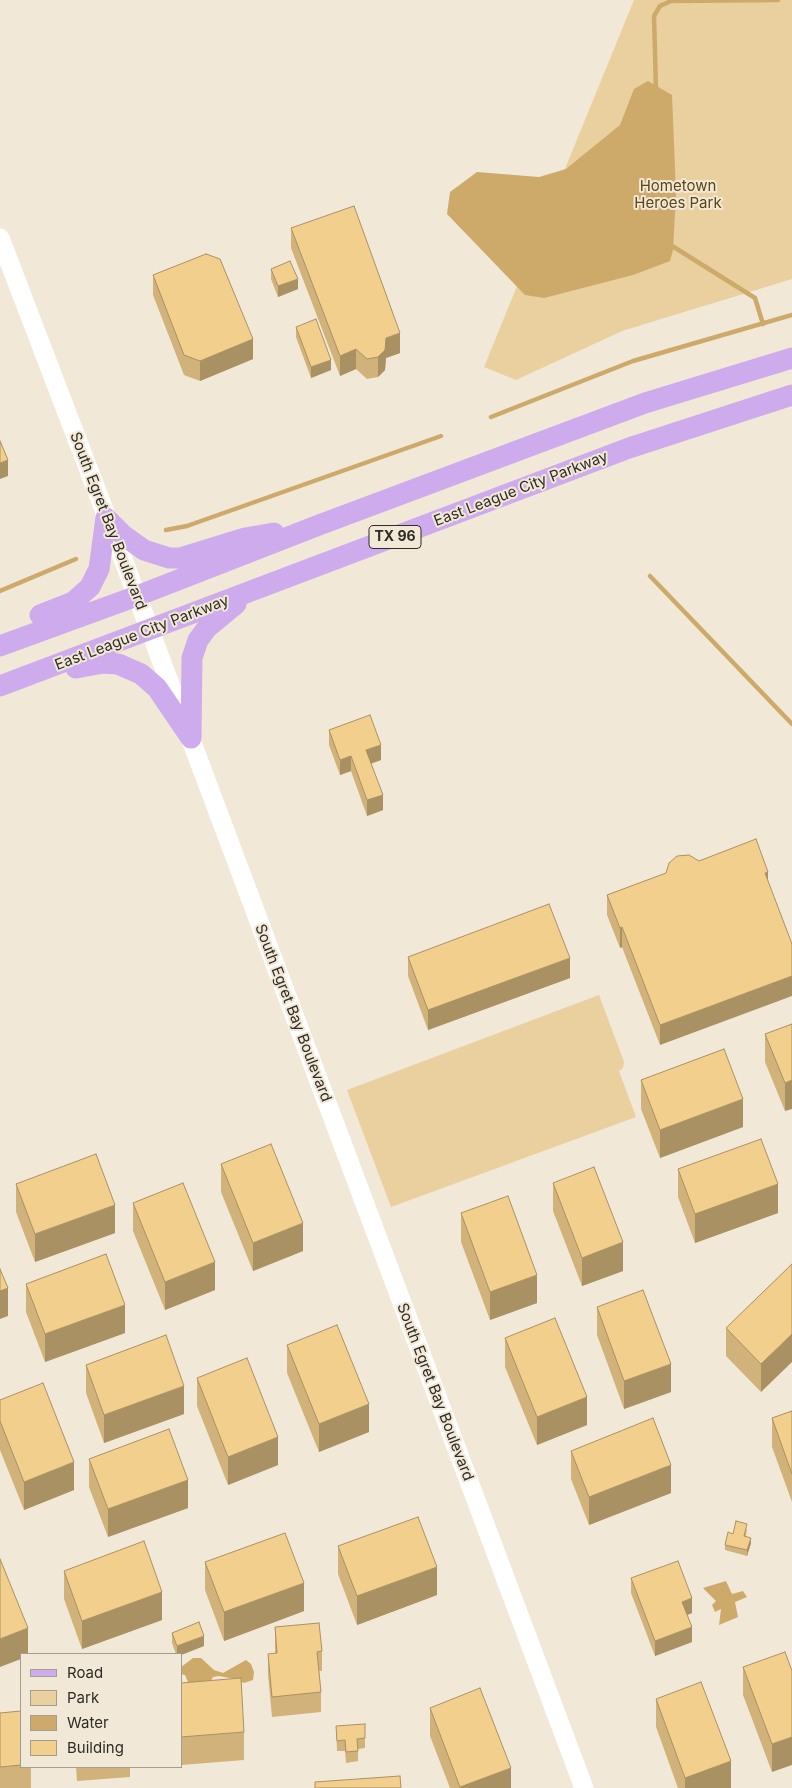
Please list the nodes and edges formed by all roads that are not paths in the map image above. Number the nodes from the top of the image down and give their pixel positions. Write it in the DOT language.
graph roads {
  1 [pos="0,238"];
  2 [pos="792,358"];
  3 [pos="792,396"];
  4 [pos="106,518"];
  5 [pos="319,525"];
  6 [pos="254,591"];
  7 [pos="137,596"];
  8 [pos="0,630"];
  9 [pos="150,630"];
  10 [pos="0,646"];
  11 [pos="20,678"];
  12 [pos="0,686"];
  13 [pos="190,738"];
  14 [pos="584,1788"];
  1 -- 4 [label="main road, South Egret Bay Boulevard"];
  2 -- 5 [label="main road, TX 96"];
  3 -- 6 [label="main road, East League City Parkway / TX 96"];
  4 -- 5 [label="main road"];
  4 -- 7 [label="main road, South Egret Bay Boulevard"];
  4 -- 8 [label="main road"];
  5 -- 7 [label="main road, TX 96"];
  6 -- 9 [label="main road, East League City Parkway / TX 96"];
  6 -- 13 [label="main road"];
  7 -- 9 [label="main road, South Egret Bay Boulevard"];
  7 -- 10 [label="main road, TX 96"];
  9 -- 11 [label="main road, East League City Parkway / TX 96"];
  9 -- 13 [label="main road, South Egret Bay Boulevard"];
  11 -- 12 [label="main road, East League City Parkway / TX 96"];
  11 -- 13 [label="main road"];
  13 -- 14 [label="main road, South Egret Bay Boulevard"];
}
